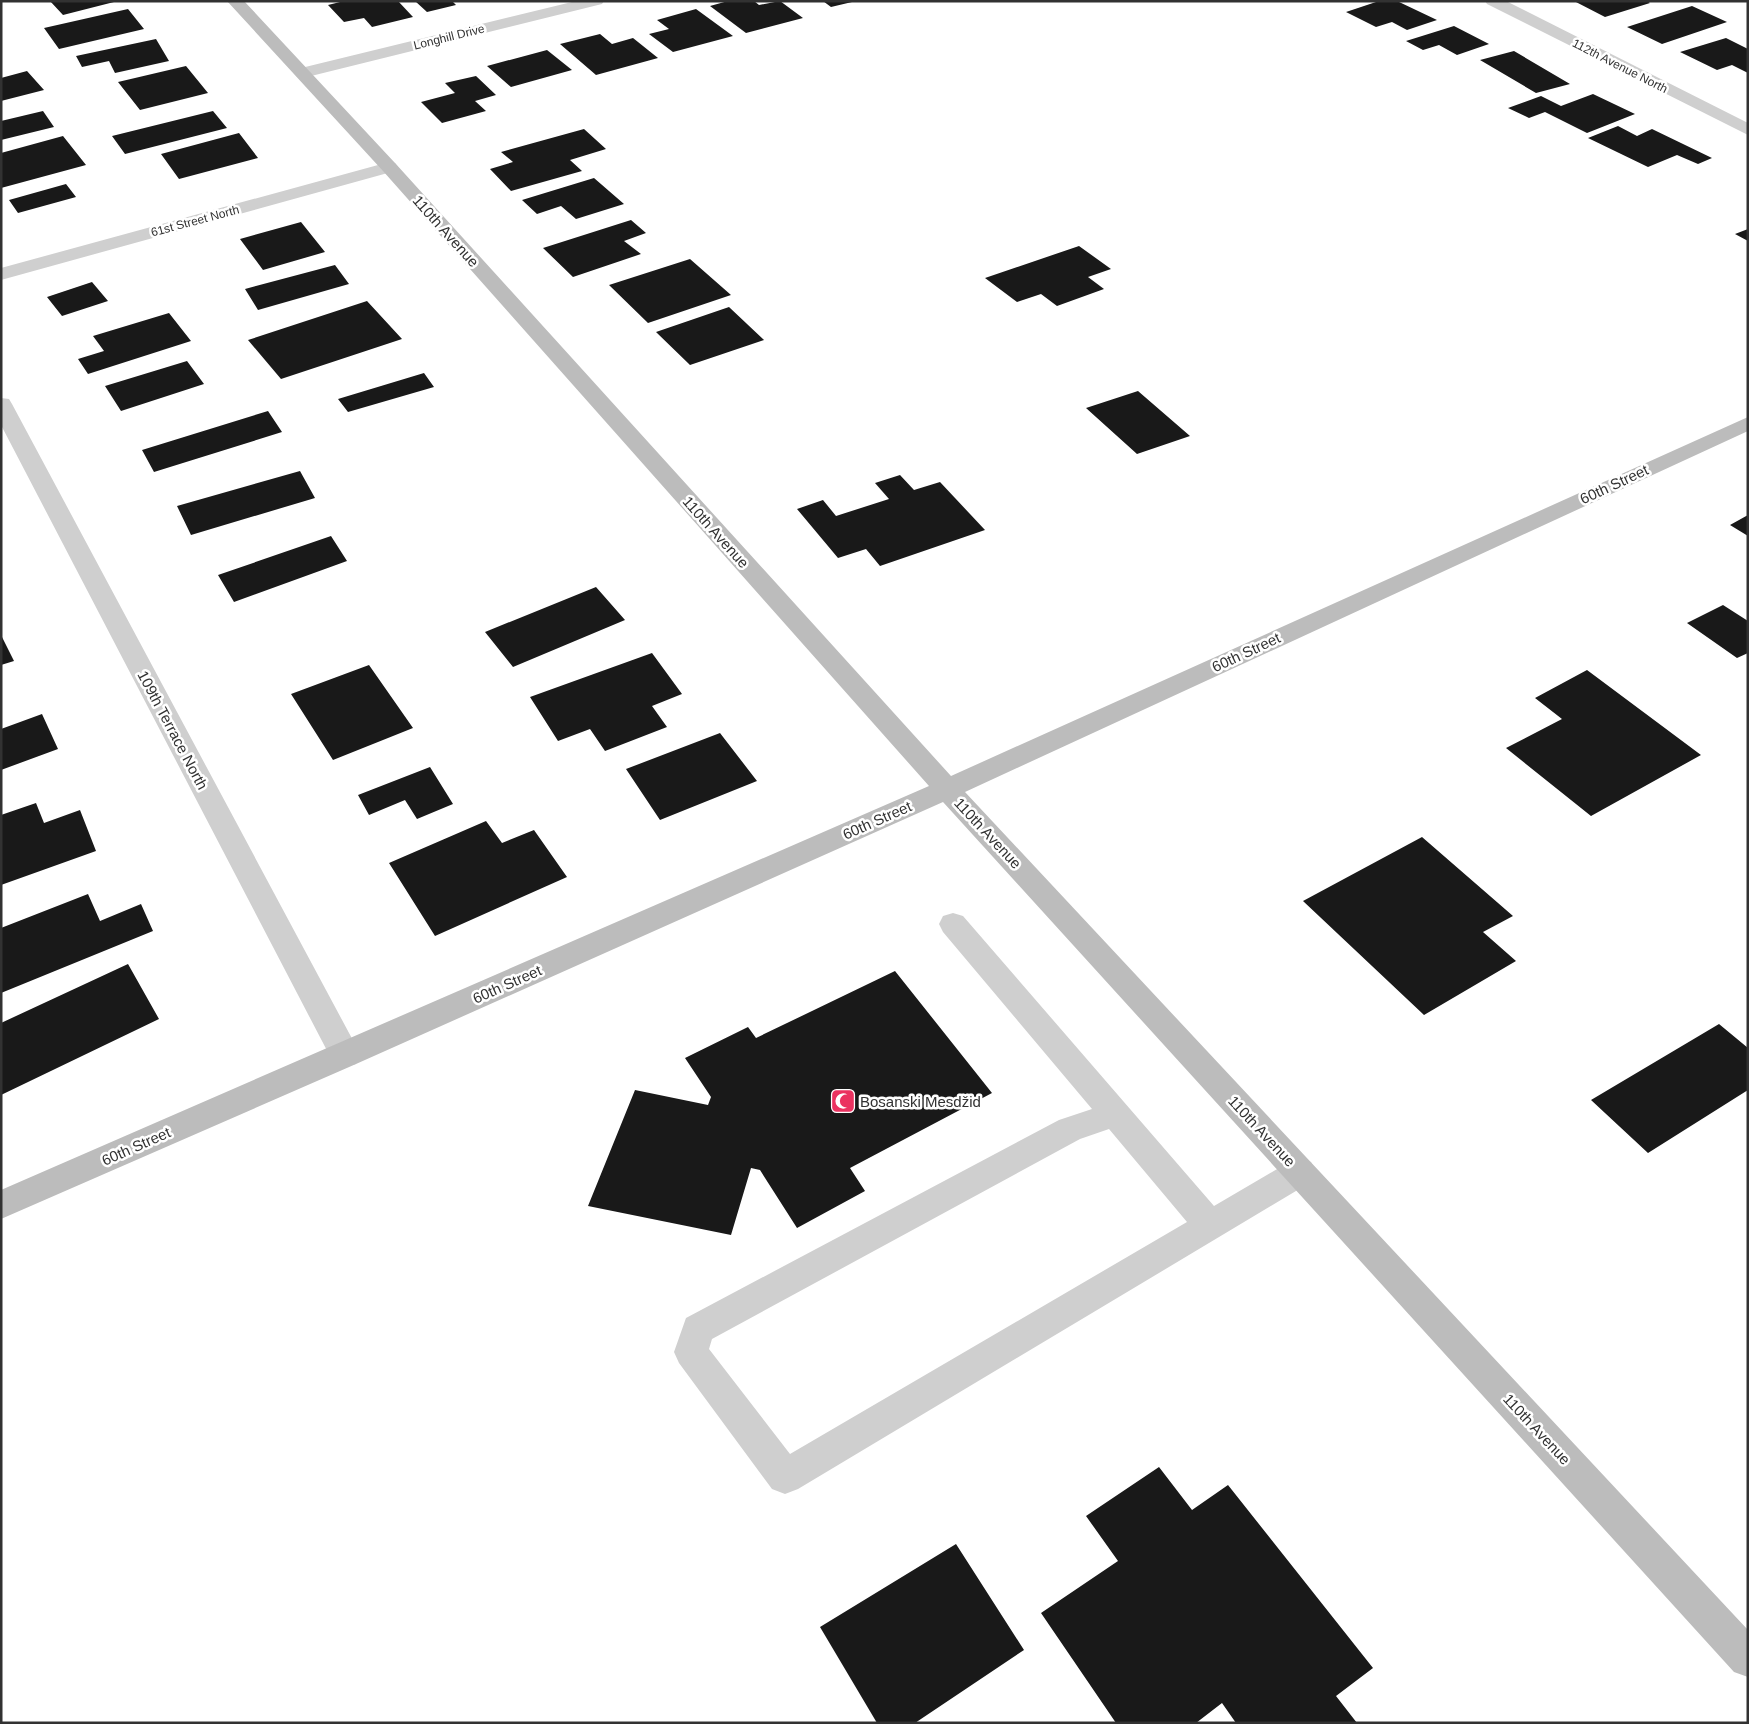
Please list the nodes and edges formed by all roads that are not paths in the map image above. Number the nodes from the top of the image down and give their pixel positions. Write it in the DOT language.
graph roads {
  1 [pos="235,1"];
  2 [pos="596,1"];
  3 [pos="1492,1"];
  4 [pos="302,74"];
  5 [pos="1748,130"];
  6 [pos="388,168"];
  7 [pos="1,274"];
  8 [pos="1,404"];
  9 [pos="1748,423"];
  10 [pos="947,789"];
  11 [pos="953,924"];
  12 [pos="345,1055"];
  13 [pos="1116,1114"];
  14 [pos="1300,1172"];
  15 [pos="1,1205"];
  16 [pos="1210,1225"];
  17 [pos="1748,1658"];
  1 -- 4 [label="street, 110th Avenue"];
  2 -- 4 [label="street, Longhill Drive"];
  3 -- 5 [label="street, 112th Avenue North"];
  4 -- 6 [label="street, 110th Avenue"];
  6 -- 7 [label="street, 61st Street North"];
  6 -- 10 [label="street, 110th Avenue"];
  8 -- 12 [label="street, 109th Terrace North"];
  9 -- 10 [label="street, 60th Street"];
  10 -- 12 [label="street, 60th Street"];
  10 -- 14 [label="street, 110th Avenue"];
  11 -- 13 [label="street"];
  12 -- 15 [label="street, 60th Street"];
  13 -- 16 [label="street"];
  13 -- 16 [label="street"];
  14 -- 16 [label="street"];
  14 -- 17 [label="street, 110th Avenue"];
}
